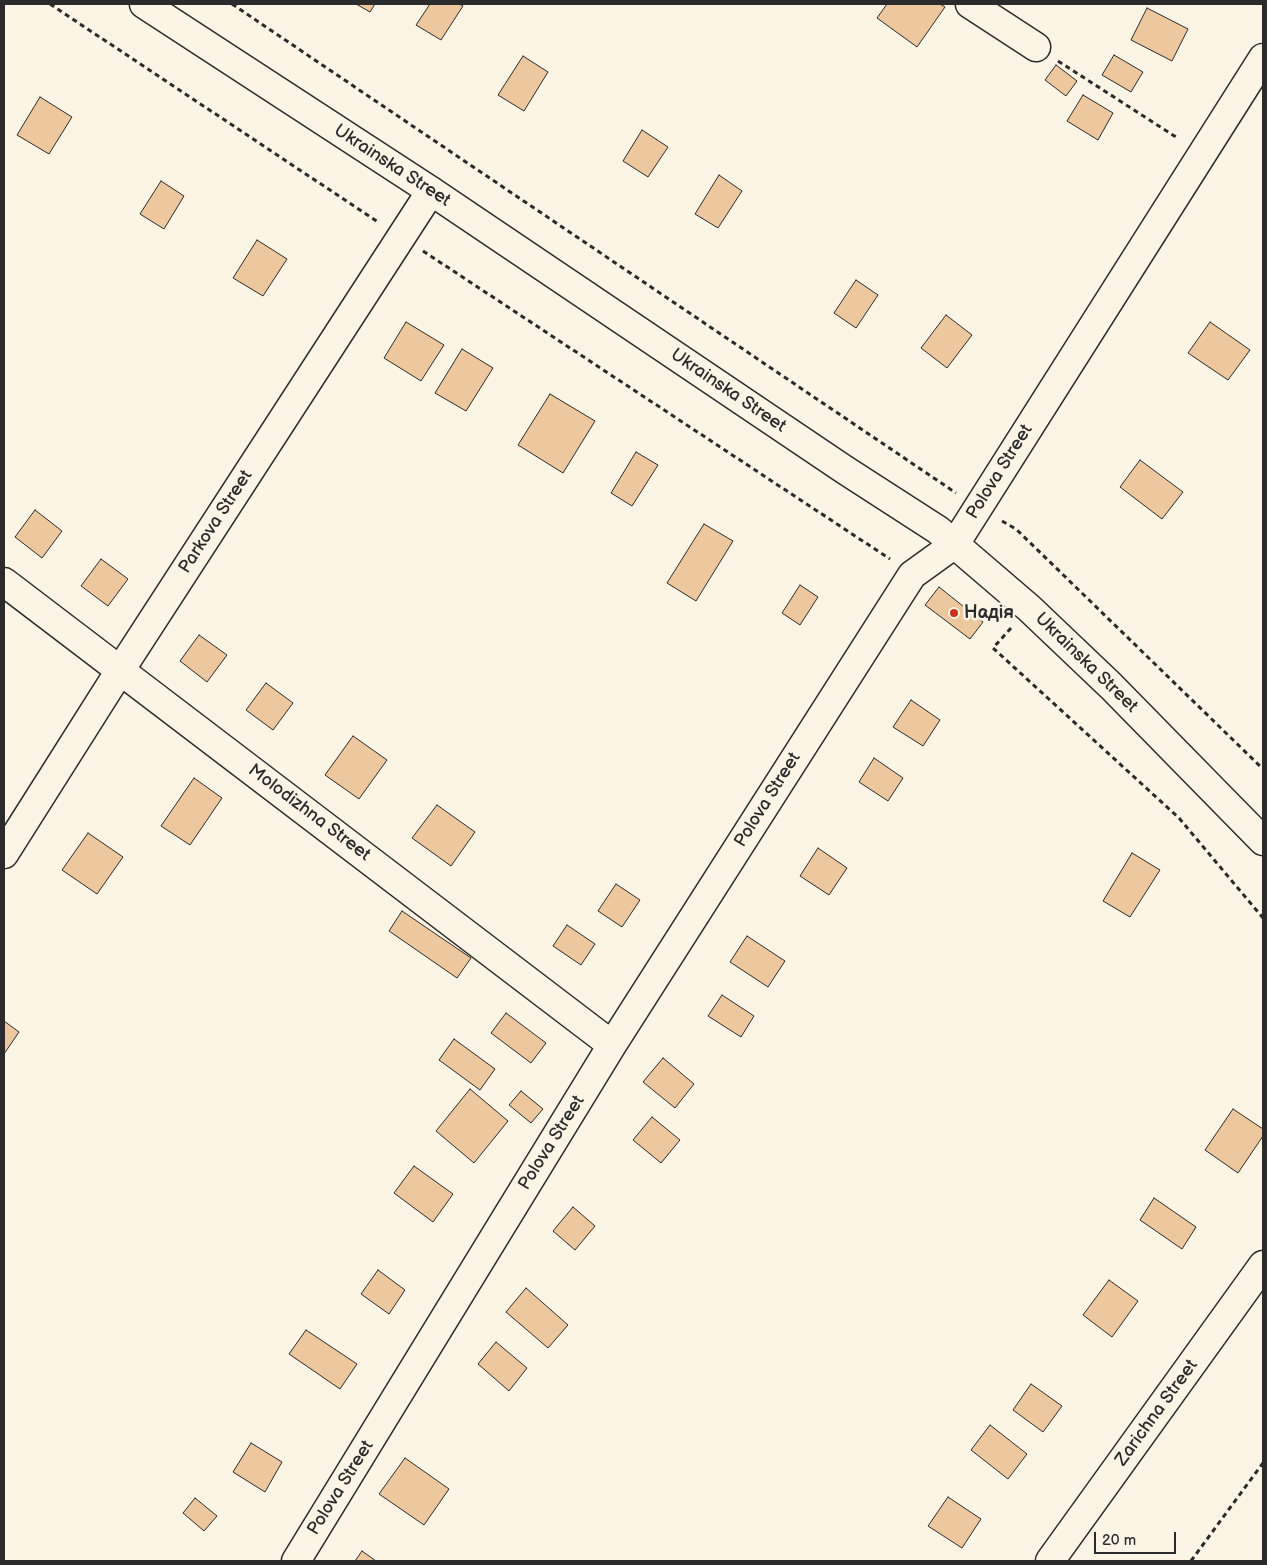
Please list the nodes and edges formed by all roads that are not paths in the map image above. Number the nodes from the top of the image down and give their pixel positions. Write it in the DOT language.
graph roads {
  1 [pos="144,4"];
  2 [pos="970,4"];
  3 [pos="1036,47"];
  4 [pos="1263,58"];
  5 [pos="431,191"];
  6 [pos="955,544"];
  7 [pos="4,582"];
  8 [pos="121,669"];
  9 [pos="1263,840"];
  10 [pos="4,854"];
  11 [pos="612,1045"];
  12 [pos="1263,1265"];
  13 [pos="296,1561"];
  14 [pos="1050,1561"];
  1 -- 5 [label="street, Ukrainska Street"];
  2 -- 3 [label="street"];
  4 -- 6 [label="street, Polova Street"];
  5 -- 6 [label="street, Ukrainska Street"];
  5 -- 8 [label="street, Parkova Street"];
  6 -- 9 [label="street, Ukrainska Street"];
  6 -- 11 [label="street, Polova Street"];
  7 -- 8 [label="street, Molodizhna Street"];
  8 -- 10 [label="street, Parkova Street"];
  8 -- 11 [label="street, Molodizhna Street"];
  11 -- 13 [label="street, Polova Street"];
  12 -- 14 [label="street, Zarichna Street"];
}
